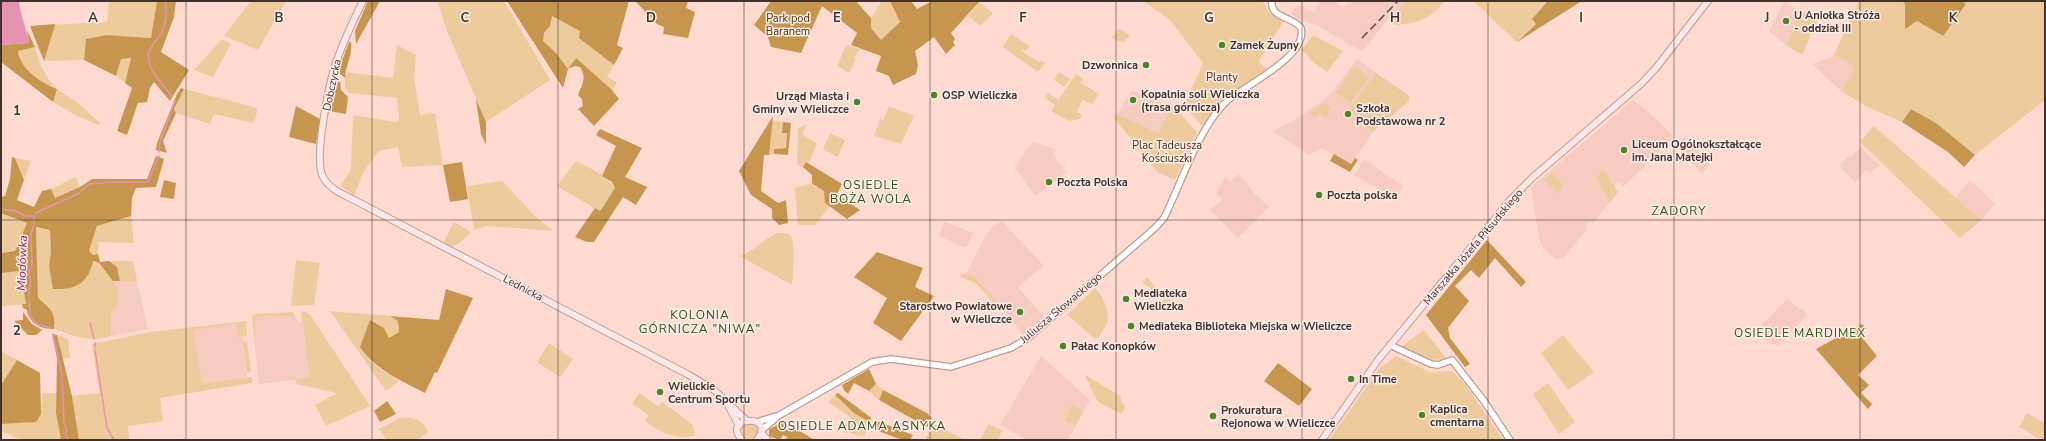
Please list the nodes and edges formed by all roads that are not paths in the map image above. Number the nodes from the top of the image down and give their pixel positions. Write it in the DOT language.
graph roads {
  1 [pos="363,1"];
  2 [pos="1708,1"];
  3 [pos="1271,3"];
  4 [pos="321,174"];
  5 [pos="1390,345"];
  6 [pos="726,402"];
  7 [pos="778,416"];
  8 [pos="746,420"];
  9 [pos="757,422"];
  10 [pos="739,426"];
  11 [pos="761,432"];
  12 [pos="738,438"];
  13 [pos="757,440"];
  14 [pos="768,440"];
  15 [pos="1322,440"];
  16 [pos="1510,440"];
  1 -- 4 [label="main road, Dobczycka"];
  2 -- 5 [label="main road, Marszałka Józefa Piłsudskiego"];
  3 -- 7 [label="street, Juliusza Słowackiego"];
  4 -- 6 [label="main road, Lednicka"];
  5 -- 15 [label="main road, Marszałka Józefa Piłsudskiego"];
  5 -- 16 [label="street"];
  6 -- 8 [label="main road, Lednicka"];
  6 -- 10 [label="main road, Lednicka"];
  7 -- 9 [label="street, Juliusza Słowackiego"];
  7 -- 11 [label="street, Juliusza Słowackiego"];
  8 -- 9 [label="main road"];
  8 -- 10 [label="main road"];
  9 -- 11 [label="main road"];
  10 -- 12 [label="main road"];
  11 -- 13 [label="main road"];
  11 -- 14 [label="main road"];
}
